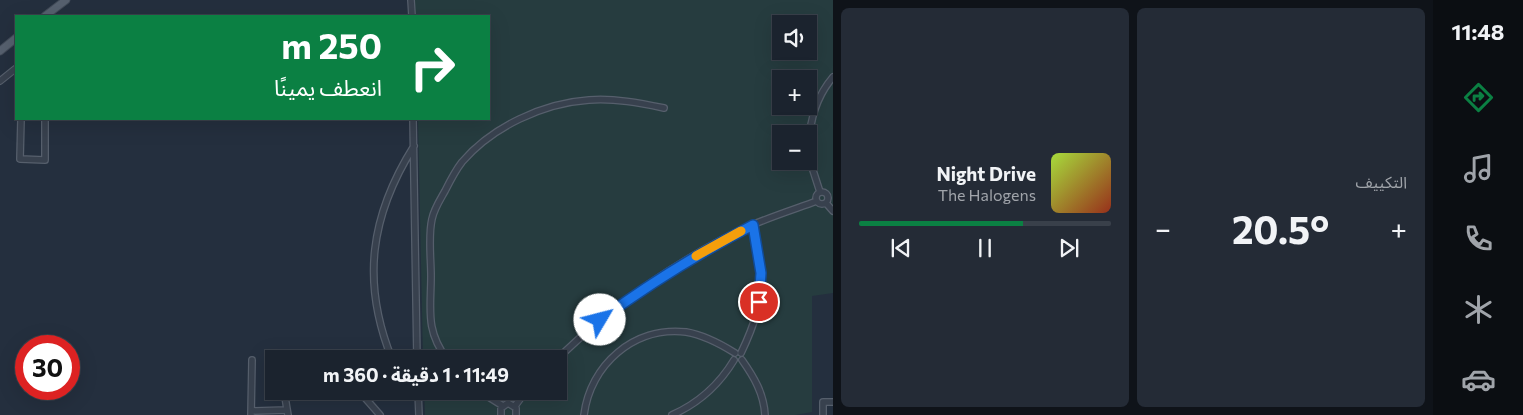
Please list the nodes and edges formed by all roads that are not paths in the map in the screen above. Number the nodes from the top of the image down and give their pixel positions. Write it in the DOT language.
graph roads {
  1 [pos="66,0"];
  2 [pos="411,0"];
  3 [pos="47,15"];
  4 [pos="412,15"];
  5 [pos="15,39"];
  6 [pos="0,51"];
  7 [pos="15,69"];
  8 [pos="833,77"];
  9 [pos="0,81"];
  10 [pos="664,108"];
  11 [pos="21,120"];
  12 [pos="46,120"];
  13 [pos="414,120"];
  14 [pos="810,125"];
  15 [pos="414,146"];
  16 [pos="813,170"];
  17 [pos="820,192"];
  18 [pos="830,192"];
  19 [pos="817,201"];
  20 [pos="826,203"];
  21 [pos="833,211"];
  22 [pos="753,225"];
  23 [pos="389,350"];
  24 [pos="417,350"];
  25 [pos="441,350"];
  26 [pos="567,350"];
  27 [pos="738,353"];
  28 [pos="252,360"];
  29 [pos="734,360"];
  30 [pos="742,360"];
  31 [pos="287,400"];
  32 [pos="367,400"];
  33 [pos="417,400"];
  34 [pos="493,400"];
  35 [pos="519,400"];
  36 [pos="833,402"];
  37 [pos="502,406"];
  38 [pos="514,406"];
  39 [pos="251,413"];
  40 [pos="288,413"];
  41 [pos="380,415"];
  42 [pos="418,415"];
  43 [pos="501,415"];
  44 [pos="516,415"];
  45 [pos="584,415"];
  46 [pos="672,415"];
  47 [pos="765,415"];
  48 [pos="823,415"];
  1 -- 3 [label="main road"];
  2 -- 4 [label="street"];
  5 -- 6 [label="main road"];
  7 -- 9 [label="street"];
  8 -- 14 [label="street"];
  10 -- 25 [label="street"];
  11 -- 12 [label="street"];
  13 -- 15 [label="street"];
  15 -- 23 [label="street"];
  15 -- 24 [label="street"];
  16 -- 17 [label="street"];
  17 -- 18 [label="street"];
  17 -- 19 [label="street"];
  18 -- 20 [label="street"];
  19 -- 20 [label="street"];
  19 -- 22 [label="street"];
  20 -- 21 [label="street"];
  22 -- 26 [label="street"];
  22 -- 27 [label="street"];
  27 -- 29 [label="street"];
  27 -- 30 [label="street"];
  27 -- 45 [label="street"];
  28 -- 39 [label="street"];
  29 -- 30 [label="street"];
  29 -- 46 [label="street"];
  30 -- 47 [label="street"];
  31 -- 40 [label="street"];
  32 -- 41 [label="street"];
  33 -- 42 [label="street"];
  34 -- 37 [label="street"];
  35 -- 38 [label="street"];
  36 -- 48 [label="street"];
  37 -- 38 [label="street"];
  37 -- 43 [label="street"];
  38 -- 44 [label="street"];
  39 -- 40 [label="street"];
}
